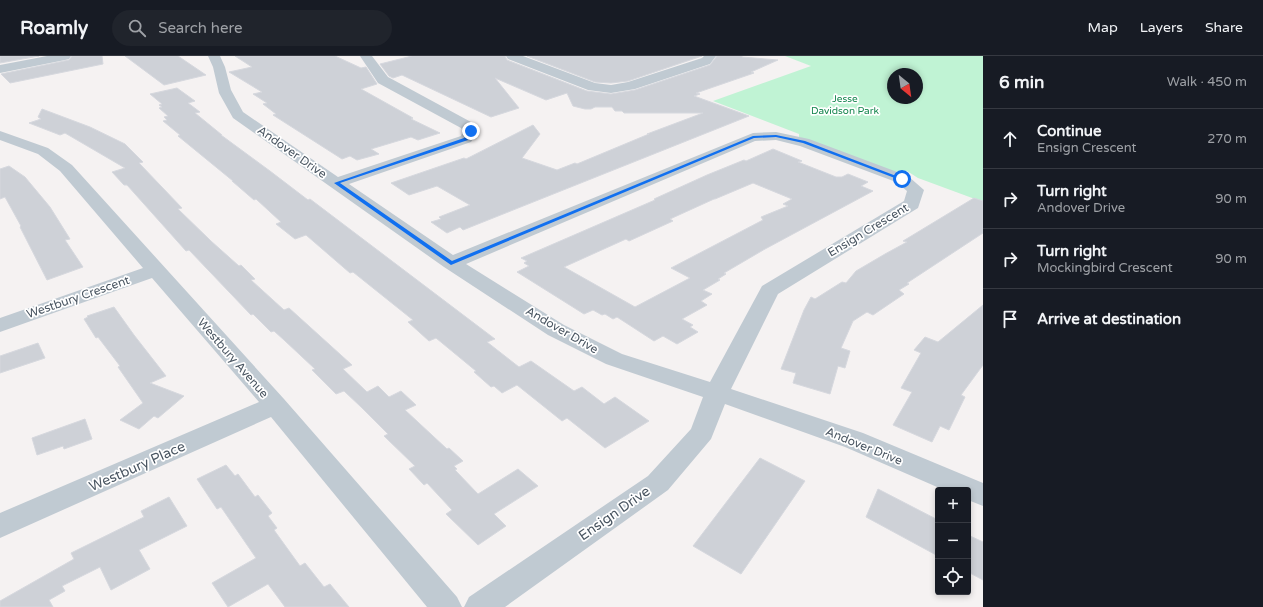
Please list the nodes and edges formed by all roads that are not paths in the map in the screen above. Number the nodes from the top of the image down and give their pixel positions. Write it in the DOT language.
graph roads {
  1 [pos="65,56"];
  2 [pos="214,56"];
  3 [pos="366,56"];
  4 [pos="512,56"];
  5 [pos="710,56"];
  6 [pos="0,69"];
  7 [pos="0,135"];
  8 [pos="336,183"];
  9 [pos="451,263"];
  10 [pos="156,270"];
  11 [pos="0,324"];
  12 [pos="717,392"];
  13 [pos="275,405"];
  14 [pos="983,495"];
  15 [pos="0,526"];
  16 [pos="446,607"];
  17 [pos="480,607"];
  1 -- 6 [label="street"];
  2 -- 8 [label="street, Andover Drive"];
  3 -- 8 [label="street"];
  4 -- 5 [label="street"];
  7 -- 10 [label="street, Westbury Avenue"];
  8 -- 9 [label="street, Andover Drive"];
  9 -- 12 [label="street, Andover Drive"];
  9 -- 12 [label="street, Ensign Crescent"];
  10 -- 11 [label="street, Westbury Crescent"];
  10 -- 13 [label="street, Westbury Avenue"];
  12 -- 14 [label="street, Andover Drive"];
  12 -- 17 [label="street, Ensign Drive"];
  13 -- 15 [label="street, Westbury Place"];
  13 -- 16 [label="street, Westbury Avenue"];
}
